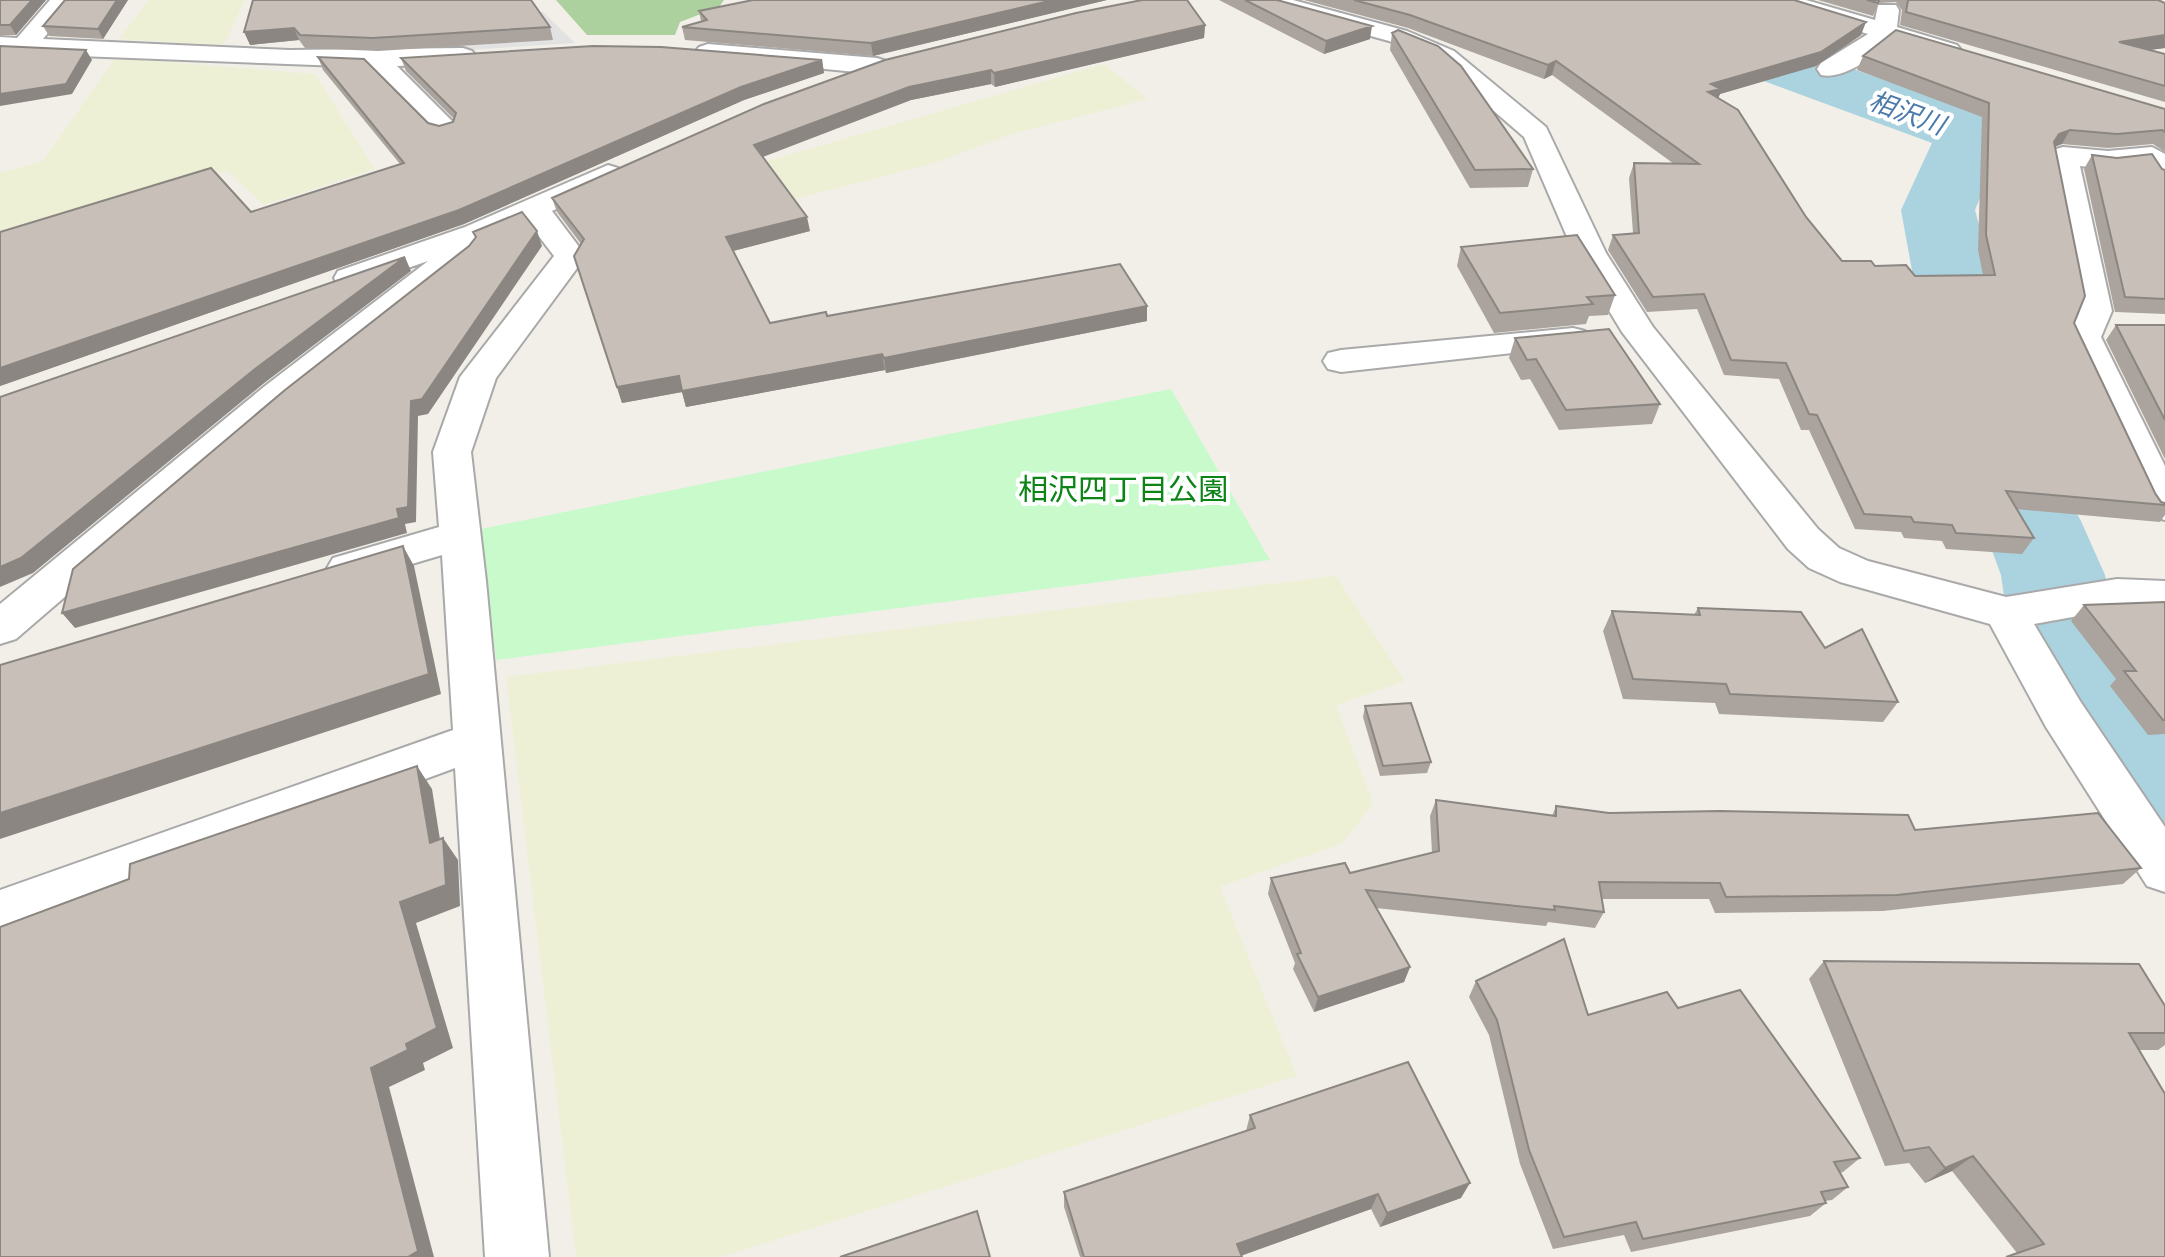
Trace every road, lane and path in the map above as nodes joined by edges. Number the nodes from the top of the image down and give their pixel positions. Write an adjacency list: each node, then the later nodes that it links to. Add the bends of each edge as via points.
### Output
1 (63, 0): 6 (street)
2 (1266, 0): 19 (street, via 1398,36 1445,56 1495,96 1536,133 1590,253)
3 (1781, 0): 5 (street)
4 (1883, 0): 5 (street)
5 (1886, 31): 9 (street); 11 (street)
6 (12, 45): 10 (street)
7 (679, 50): 12 (street, via 890,63)
8 (482, 55): 10 (street)
9 (1974, 58)
10 (378, 62): 13 (street)
11 (1830, 69)
12 (809, 90)
13 (445, 128)
14 (2161, 162): 21 (street, via 2063,156 2095,311 2104,325 2084,337)
15 (630, 164): 16 (street)
16 (533, 207): 17 (street); 22 (street, via 570,256 478,377 452,452)
17 (476, 234): 18 (street); 26 (street, via 461,253 278,394)
18 (318, 290)
19 (1639, 332): 20 (street); 25 (street, via 1803,539 1824,558 1855,572)
20 (1341, 361)
21 (2165, 507)
22 (460, 535): 23 (street); 27 (street)
23 (306, 580)
24 (2165, 596): 25 (street, via 2117,594)
25 (2020, 611): 28 (street, via 2063,714)
26 (0, 628)
27 (475, 741): 29 (street); 30 (street)
28 (2165, 870)
29 (0, 913)
30 (517, 1257)

